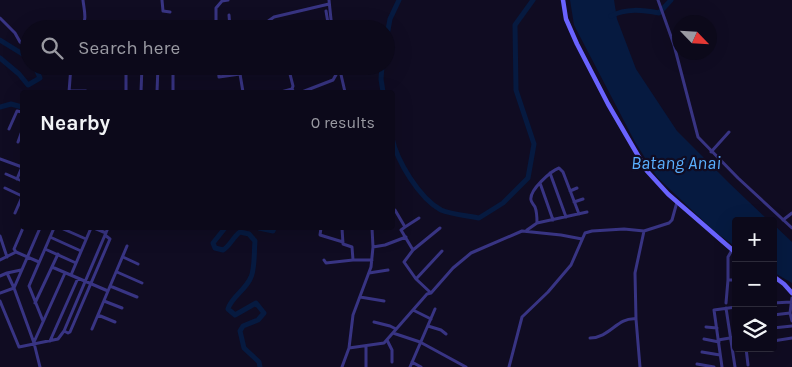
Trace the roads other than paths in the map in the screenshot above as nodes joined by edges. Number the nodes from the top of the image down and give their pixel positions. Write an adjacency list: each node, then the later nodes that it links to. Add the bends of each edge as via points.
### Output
1 (83, 0): 11 (street)
2 (162, 0): 8 (street, via 163,11)
3 (228, 0): 12 (street, via 220,2 216,8)
4 (563, 0): 59 (street, via 566,19 577,44 632,148 656,182)
5 (658, 0): 43 (street, via 674,45 696,132)
6 (329, 2): 14 (street); 16 (street)
7 (326, 10): 15 (street)
8 (170, 12)
9 (229, 15): 13 (street)
10 (0, 18): 17 (street)
11 (84, 20)
12 (216, 20)
13 (229, 20)
14 (270, 20)
15 (328, 20)
16 (329, 20)
17 (20, 42)
18 (70, 75): 29 (street)
19 (126, 75): 30 (street)
20 (142, 75): 31 (street)
21 (158, 75): 32 (street)
22 (173, 75): 33 (street)
23 (219, 75): 24 (street)
24 (233, 75)
25 (240, 75): 34 (street)
26 (290, 75): 35 (street)
27 (336, 75): 36 (street, via 333,80)
28 (340, 75): 37 (street)
29 (69, 90)
30 (126, 90)
31 (141, 90)
32 (158, 90)
33 (173, 90)
34 (243, 90)
35 (293, 90)
36 (307, 90)
37 (344, 90)
38 (20, 112): 39 (street, via 17,111)
39 (9, 129)
40 (729, 132): 43 (street)
41 (20, 136): 42 (street)
42 (18, 142)
43 (711, 152): 68 (street)
44 (0, 159): 45 (street)
45 (20, 166)
46 (20, 171): 49 (street)
47 (6, 174): 49 (street)
48 (550, 174): 51 (street); 54 (street, via 560,168); 65 (street)
49 (16, 179): 50 (street)
50 (20, 181)
51 (540, 183): 67 (street); 69 (street, via 530,198)
52 (5, 188): 55 (street)
53 (577, 188): 54 (street)
54 (570, 191): 58 (street)
55 (20, 195)
56 (583, 199): 58 (street)
57 (20, 201): 62 (street)
58 (574, 202): 64 (street)
59 (677, 202): 84 (street, via 671,222); 96 (street)
60 (395, 210): 70 (street)
61 (587, 212): 64 (street)
62 (15, 213)
63 (792, 213): 68 (street)
64 (579, 214): 65 (street)
65 (566, 217): 67 (street)
66 (419, 218): 70 (street)
67 (554, 220): 69 (street)
68 (783, 220): 72 (street)
69 (537, 223): 83 (street)
70 (405, 227): 88 (street, via 401,229)
71 (440, 228): 95 (street)
72 (792, 228)
73 (22, 230): 99 (street, via 14,249)
74 (39, 230): 103 (street)
75 (53, 230): 87 (street)
76 (65, 230): 90 (street)
77 (92, 230): 90 (street)
78 (97, 230): 85 (street)
79 (108, 230): 85 (street)
80 (321, 230): 91 (street, via 320,235)
81 (342, 230): 91 (street)
82 (372, 230): 93 (street)
83 (526, 230): 89 (street); 132 (street, via 471,253)
84 (644, 231): 89 (street, via 592,231 585,233); 152 (street, via 635,273)
85 (107, 235): 126 (street); 126 (street)
86 (0, 236): 102 (street)
87 (50, 237): 94 (street); 97 (street)
88 (406, 237): 93 (street, via 385,246); 95 (street)
89 (582, 239): 185 (street, via 571,265 522,317)
90 (86, 240): 97 (street)
91 (343, 242): 107 (street, via 344,246 352,247)
92 (127, 246): 104 (street)
93 (373, 247): 108 (street)
94 (45, 249): 100 (street); 109 (street)
95 (412, 250): 122 (street, via 404,262)
96 (732, 250)
97 (81, 251): 110 (street)
98 (442, 251): 122 (street)
99 (16, 252): 102 (street); 103 (street)
100 (58, 254): 110 (street); 112 (street)
101 (732, 254): 124 (street, via 728,257)
102 (6, 256): 105 (street)
103 (27, 256): 109 (street); 113 (street)
104 (123, 257): 111 (street); 115 (street)
105 (0, 260)
106 (324, 260): 107 (street, via 326,263)
107 (353, 260): 108 (street)
108 (372, 260): 118 (street)
109 (39, 262): 141 (street, via 29,286)
110 (76, 263): 119 (street)
111 (138, 264)
112 (52, 267): 117 (street); 141 (street)
113 (22, 270): 116 (street); 129 (street)
114 (388, 270): 118 (street)
115 (117, 272): 127 (street); 128 (street)
116 (7, 273): 120 (street); 129 (street)
117 (65, 273): 119 (street); 153 (street)
118 (369, 273): 134 (street)
119 (71, 275): 121 (street)
120 (0, 276)
121 (78, 278): 126 (street); 172 (street)
122 (416, 279): 132 (street)
123 (777, 279): 133 (street)
124 (728, 280): 125 (street); 142 (street)
125 (732, 280)
126 (88, 282): 130 (street); 172 (street, via 70,332)
127 (142, 283)
128 (110, 286): 130 (street); 135 (street)
129 (14, 288): 131 (street); 175 (street)
130 (108, 291): 138 (street)
131 (0, 293)
132 (431, 293): 147 (street)
133 (792, 293)
134 (360, 297): 139 (street); 177 (street, via 350,325)
135 (137, 298)
136 (792, 300): 140 (street); 148 (street)
137 (0, 301): 175 (street, via 19,347)
138 (104, 301): 144 (street); 149 (street)
139 (384, 301)
140 (777, 302)
141 (35, 303): 153 (street)
142 (726, 304)
143 (732, 307): 145 (street)
144 (122, 308)
145 (726, 308): 160 (street, via 714,310); 167 (street)
146 (435, 309): 151 (street)
147 (412, 310): 151 (street); 163 (street)
148 (790, 313): 150 (street); 154 (street)
149 (98, 315): 155 (street); 162 (street)
150 (777, 315)
151 (431, 319): 157 (street)
152 (636, 319): 166 (street, via 627,319 602,337); 192 (street)
153 (43, 320): 175 (street)
154 (792, 321)
155 (115, 322)
156 (374, 322): 163 (street)
157 (428, 326): 165 (street); 174 (street)
158 (792, 326): 161 (street)
159 (706, 327): 160 (street)
160 (716, 328): 173 (street)
161 (777, 328)
162 (92, 329)
163 (396, 329): 164 (street)
164 (392, 333): 170 (street); 174 (street)
165 (446, 334)
166 (590, 338)
167 (731, 338): 173 (street); 195 (street)
168 (792, 338): 171 (street)
169 (704, 339): 173 (street)
170 (387, 340): 176 (street); 181 (street, via 392,350)
171 (777, 340)
172 (50, 341): 175 (street)
173 (718, 341): 180 (street)
174 (420, 342): 182 (street); 191 (street)
175 (34, 344): 186 (street)
176 (366, 346): 177 (street); 188 (street)
177 (349, 348): 187 (street)
178 (702, 352): 180 (street)
179 (746, 352): 184 (street)
180 (720, 355): 194 (street)
181 (392, 362)
182 (412, 362): 189 (street); 190 (street)
183 (697, 364): 193 (street)
184 (748, 365)
185 (510, 366)
186 (40, 367)
187 (342, 367)
188 (366, 367)
189 (410, 367)
190 (421, 367)
191 (465, 367)
192 (640, 367)
193 (714, 367)
194 (722, 367)
195 (735, 367)

